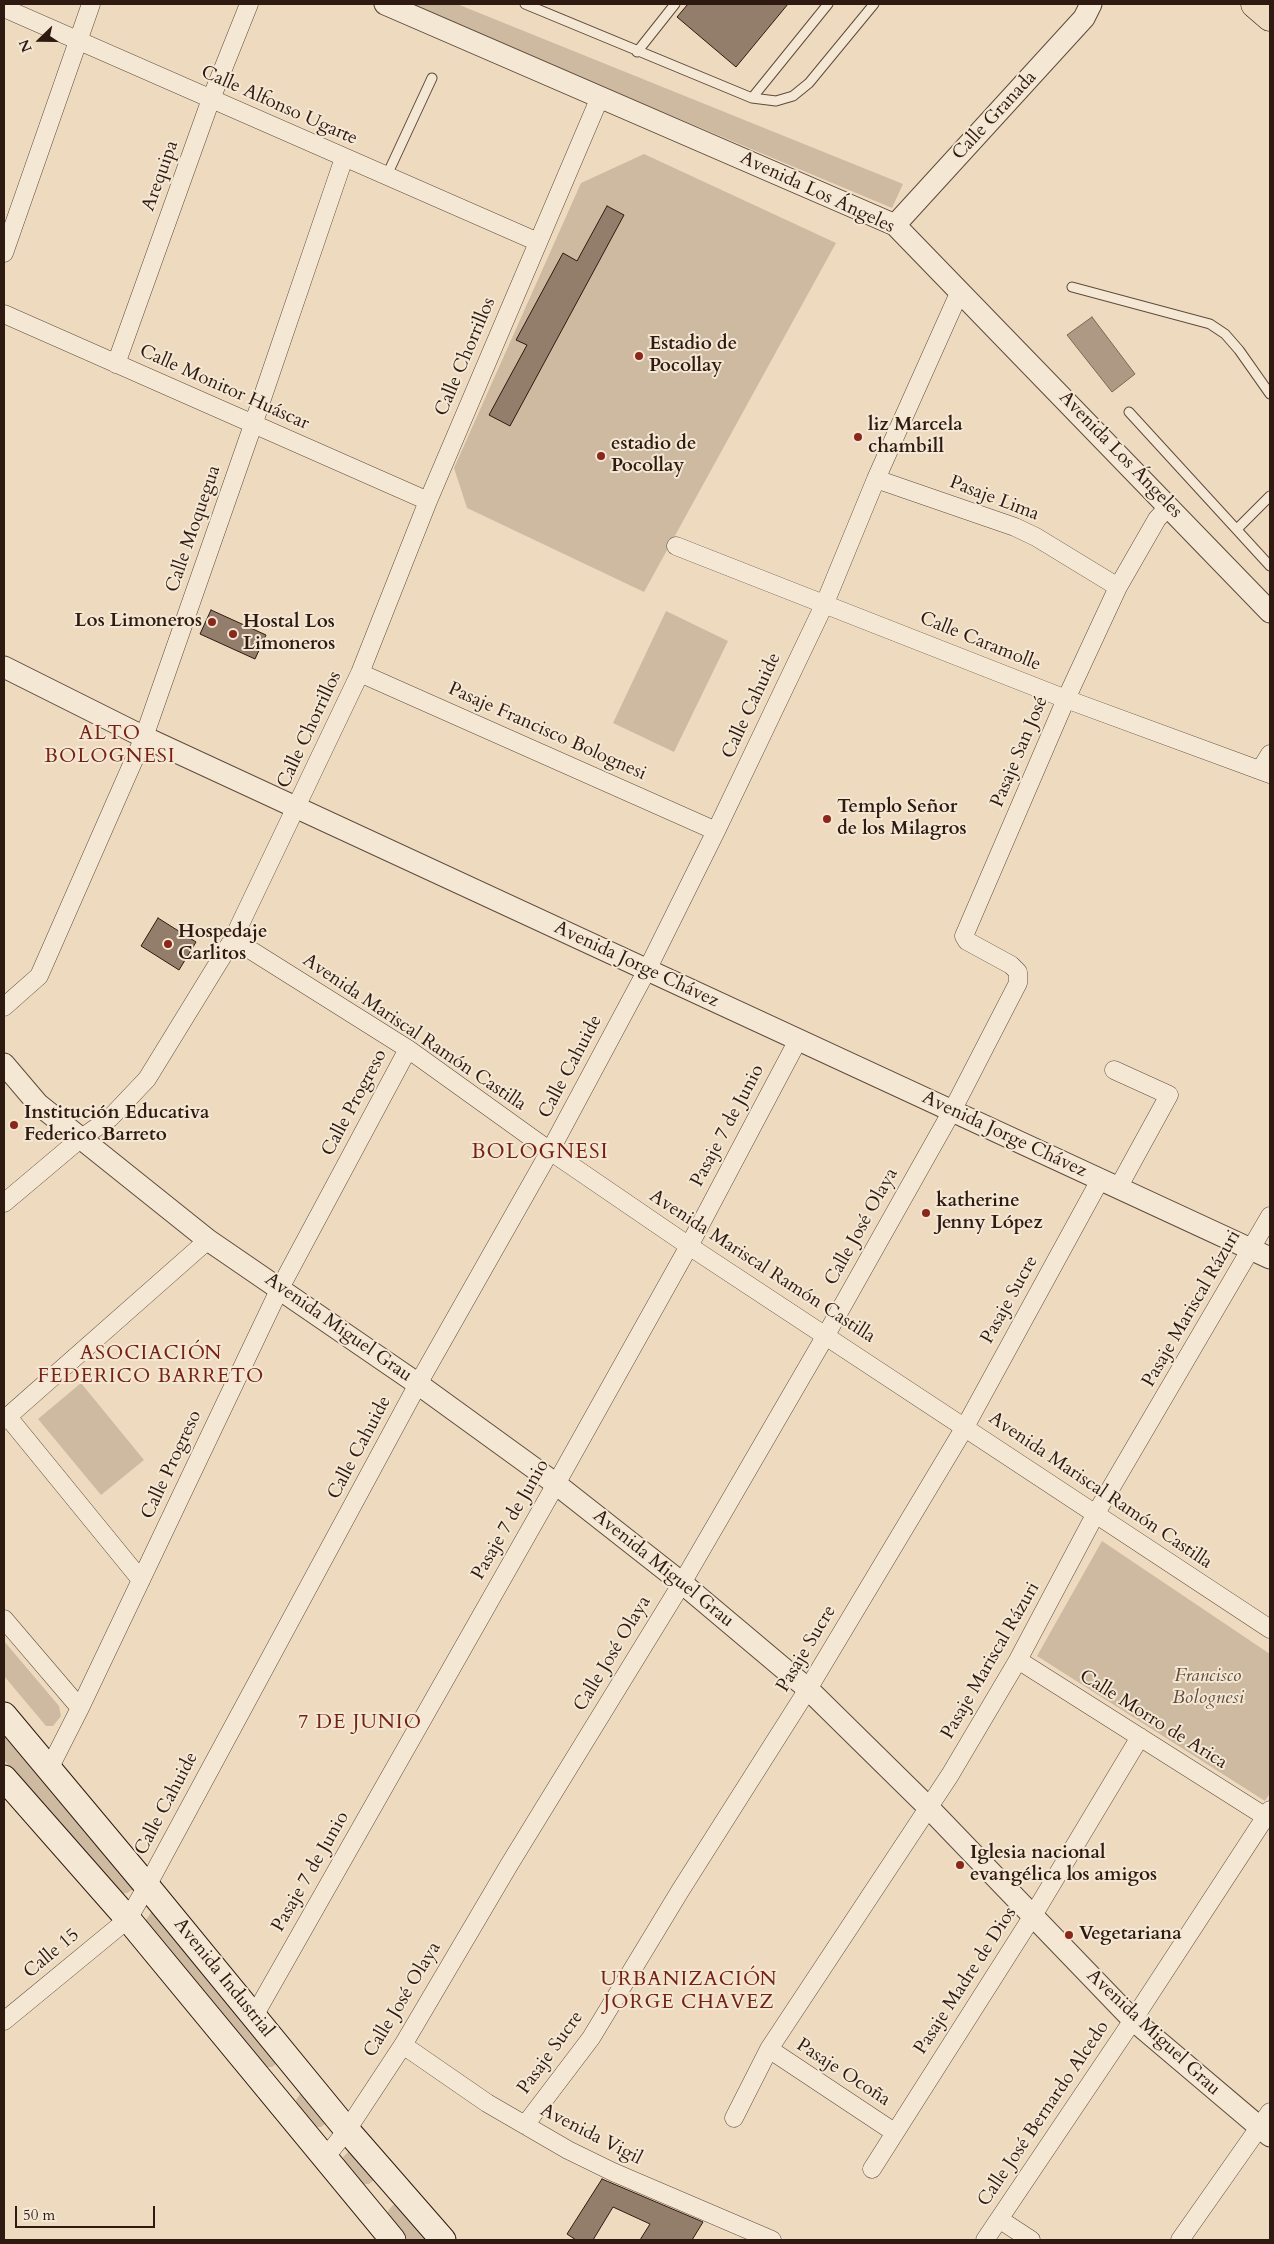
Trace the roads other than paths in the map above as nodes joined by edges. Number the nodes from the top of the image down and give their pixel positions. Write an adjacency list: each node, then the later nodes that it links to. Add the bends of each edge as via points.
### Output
1 (91, 4): 12 (street)
2 (249, 4): 17 (street, Arequipa)
3 (385, 4): 15 (street, Avenida Los Ángeles)
4 (525, 4): 13 (lane)
5 (675, 4): 13 (lane)
6 (828, 4): 16 (lane)
7 (874, 4): 16 (lane, via 809,83 793,96 776,101)
8 (1091, 4): 20 (street, Calle Granada, via 1084,18)
9 (1255, 4): 11 (main road)
10 (4, 8): 12 (street, Calle Alfonso Ugarte)
11 (1270, 17)
12 (77, 41): 17 (street, Calle Alfonso Ugarte); 22 (street)
13 (637, 52): 16 (lane)
14 (432, 78): 19 (lane)
15 (600, 97): 20 (street, Avenida Los Ángeles); 21 (street, Calle Chorrillos)
16 (752, 98)
17 (211, 99): 18 (street, Calle Alfonso Ugarte); 26 (street, Arequipa)
18 (344, 158): 19 (street, Calle Alfonso Ugarte); 29 (street, Calle Moquegua)
19 (387, 175): 21 (street, Calle Alfonso Ugarte)
20 (895, 225): 24 (street, Avenida Los Ángeles)
21 (538, 242): 32 (street, Calle Chorrillos)
22 (4, 252)
23 (1072, 287): 27 (lane, via 1210,324 1225,334 1239,350)
24 (960, 291): 30 (street, Calle Cahuide); 33 (street, Avenida Los Ángeles)
25 (4, 314): 26 (street, Calle Monitor Huáscar)
26 (116, 364): 29 (street, Calle Monitor Huáscar)
27 (1270, 394)
28 (1129, 412): 34 (lane)
29 (253, 425): 32 (street, Calle Monitor Huáscar); 43 (street, Calle Moquegua)
30 (876, 479): 37 (street, Pasaje Lima, via 1015,527); 38 (street, Calle Cahuide)
31 (1270, 496): 34 (lane)
32 (428, 501): 41 (street, Calle Chorrillos)
33 (1169, 506): 37 (street, Pasaje San José, via 1157,519); 39 (street, Avenida Los Ángeles)
34 (1237, 529): 36 (lane)
35 (676, 546): 38 (street, Calle Caramolle)
36 (1270, 566)
37 (1118, 587): 42 (street, Pasaje San José)
38 (825, 603): 42 (street, Calle Caramolle); 47 (street, Calle Cahuide)
39 (1270, 612)
40 (4, 667): 43 (street, Avenida Jorge Chávez)
41 (360, 673): 46 (street, Calle Chorrillos); 47 (street, Pasaje Francisco Bolognesi)
42 (1066, 699): 45 (street, Calle Caramolle); 49 (street, Pasaje San José, via 966,930 964,936)
43 (144, 737): 46 (street, Avenida Jorge Chávez); 51 (street, Calle Moquegua, via 39,976)
44 (1270, 754): 45 (street)
45 (1265, 772)
46 (297, 808): 48 (street, Calle Chorrillos); 50 (street, Avenida Jorge Chávez)
47 (716, 831): 50 (street, Calle Cahuide)
48 (233, 939): 53 (street, Avenida Mariscal Ramón Castilla); 57 (street, Calle Chorrillos, via 147,1079 110,1118)
49 (967, 941): 56 (street, Calle José Olaya, via 1011,965 1018,972 1018,984)
50 (647, 970): 52 (street, Avenida Jorge Chávez); 58 (street, Calle Cahuide)
51 (4, 1007)
52 (798, 1040): 56 (street, Avenida Jorge Chávez); 63 (street, Pasaje 7 de Junio)
53 (408, 1050): 58 (street, Avenida Mariscal Ramón Castilla); 65 (street, Calle Progreso)
54 (4, 1064): 57 (street, Avenida Miguel Grau, via 38,1104)
55 (1114, 1070): 59 (street, Pasaje Sucre, via 1169,1095)
56 (952, 1111): 59 (street, Avenida Jorge Chávez); 66 (street, Calle José Olaya)
57 (80, 1139): 60 (street, Calle Chorrillos); 62 (street, Avenida Miguel Grau)
58 (550, 1151): 63 (street, Avenida Mariscal Ramón Castilla); 67 (street, Calle Cahuide)
59 (1109, 1184): 64 (street, Avenida Jorge Chávez); 69 (street, Pasaje Sucre)
60 (4, 1203)
61 (1270, 1216): 64 (street, Pasaje Mariscal Rázuri)
62 (208, 1240): 65 (street, Avenida Miguel Grau); 68 (street)
63 (689, 1246): 66 (street, Avenida Mariscal Ramón Castilla); 70 (street, Pasaje 7 de Junio)
64 (1261, 1254): 71 (street, Pasaje Mariscal Rázuri)
65 (280, 1288): 67 (street, Avenida Miguel Grau); 72 (street, Calle Progreso)
66 (826, 1335): 69 (street, Avenida Mariscal Ramón Castilla); 73 (street, Calle José Olaya)
67 (418, 1384): 70 (street, Avenida Miguel Grau); 85 (street, Calle Cahuide)
68 (6, 1418): 72 (street)
69 (965, 1427): 71 (street, Avenida Mariscal Ramón Castilla); 77 (street, Pasaje Sucre)
70 (556, 1484): 73 (street, Avenida Miguel Grau); 88 (street, Pasaje 7 de Junio)
71 (1095, 1515): 75 (street, Avenida Mariscal Ramón Castilla); 76 (street, Pasaje Mariscal Rázuri)
72 (141, 1580): 78 (street, Calle Progreso)
73 (682, 1583): 77 (street, Avenida Miguel Grau); 91 (street, Calle José Olaya)
74 (4, 1619): 78 (street)
75 (1270, 1629)
76 (1018, 1660): 80 (street, Calle Morro de Arica); 83 (street, Pasaje Mariscal Rázuri)
77 (808, 1688): 83 (street, Avenida Miguel Grau); 96 (street, Pasaje Sucre, via 591,2038)
78 (80, 1708): 81 (street, Calle Progreso)
79 (4, 1715): 81 (main road, Avenida Industrial)
80 (1140, 1737): 84 (street, Calle Morro de Arica); 86 (street, Pasaje Madre de Dios)
81 (49, 1769): 85 (main road, Avenida Industrial)
82 (4, 1778): 87 (main road, Avenida Industrial)
83 (928, 1806): 86 (street, Avenida Miguel Grau); 92 (street, Pasaje Mariscal Rázuri)
84 (1268, 1813): 89 (street, Calle José Bernardo Alcedo)
85 (147, 1886): 87 (street, Calle Cahuide); 88 (main road, Avenida Industrial)
86 (1032, 1917): 89 (street, Avenida Miguel Grau); 99 (street, Pasaje Madre de Dios)
87 (128, 1919): 90 (street, Calle 15); 94 (main road, Avenida Industrial)
88 (254, 2016): 93 (main road, Avenida Industrial)
89 (1133, 2020): 97 (street, Avenida Miguel Grau); 104 (street, Calle José Bernardo Alcedo)
90 (4, 2021)
91 (403, 2045): 96 (street, Avenida Vigil); 98 (street, Calle José Olaya)
92 (769, 2049): 95 (street, Pasaje Mariscal Rázuri); 99 (street, Pasaje Ocoña)
93 (298, 2070): 94 (main road); 98 (main road, Avenida Industrial)
94 (272, 2093): 100 (main road, Avenida Industrial)
95 (734, 2118)
96 (525, 2125): 107 (street, Avenida Vigil, via 613,2172)
97 (1267, 2126): 110 (street)
98 (347, 2130): 100 (street, Calle José Olaya); 102 (main road, Avenida Industrial)
99 (894, 2132): 101 (street, Pasaje Madre de Dios)
100 (325, 2158): 103 (main road, Avenida Industrial)
101 (872, 2168)
102 (394, 2184): 103 (main road); 106 (main road, Avenida Industrial)
103 (367, 2209): 105 (main road, Avenida Industrial)
104 (999, 2219): 108 (street, Calle José Bernardo Alcedo); 109 (street)
105 (393, 2240)
106 (443, 2240)
107 (772, 2240)
108 (985, 2240)
109 (1031, 2240)
110 (1180, 2240)

